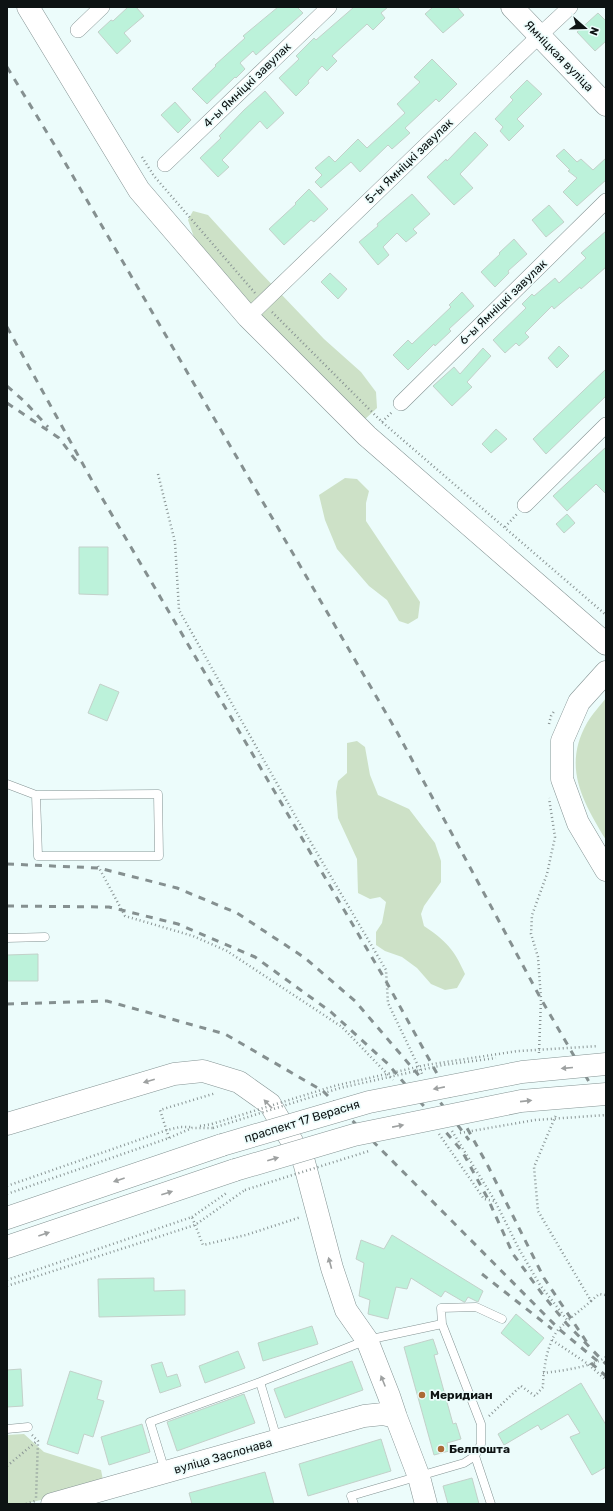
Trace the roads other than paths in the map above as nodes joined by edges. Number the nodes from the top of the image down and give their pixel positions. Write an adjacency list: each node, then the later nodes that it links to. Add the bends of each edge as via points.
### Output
1 (28, 7): 11 (main road, via 139,190)
2 (102, 7): 6 (street)
3 (329, 7): 9 (street, 4-ы Ямніцкі завулак)
4 (512, 7): 7 (main road, Ямніцкая вуліца)
5 (570, 7): 7 (street, 5-ы Ямніцкі завулак)
6 (78, 30)
7 (539, 36): 8 (main road, Ямніцкая вуліца); 11 (street, 5-ы Ямніцкі завулак)
8 (606, 105)
9 (165, 164)
10 (606, 201): 12 (street, 6-ы Ямніцкі завулак)
11 (255, 310): 15 (main road, via 367,436)
12 (401, 403)
13 (606, 425): 14 (street)
14 (525, 505)
15 (606, 644)
16 (606, 672): 19 (main road, via 579,702 562,741 562,779 578,823)
17 (7, 784): 18 (lane)
18 (36, 795): 18 (lane, via 158,794 159,856 38,856)
19 (606, 870)
20 (45, 937): 21 (lane)
21 (7, 938)
22 (602, 1055): 25 (main road, праспект 17 Верасня, one-way to 25, bridge, via 369,1102 218,1136)
23 (606, 1094): 26 (main road, one-way to 23, bridge, via 235,1170 354,1135 521,1101)
24 (7, 1124): 29 (main road, one-way to 24, via 346,1310 332,1268 304,1162 270,1104 239,1082 204,1071 174,1074)
25 (7, 1218)
26 (7, 1247)
27 (502, 1319): 28 (lane, via 476,1307 441,1308)
28 (442, 1324): 29 (lane); 35 (lane, via 481,1424 481,1444)
29 (367, 1340): 30 (lane); 31 (main road, one-way to 29)
30 (260, 1382): 34 (lane); 36 (lane, via 150,1422)
31 (396, 1417): 34 (main road, вуліца Заслонава, via 383,1414 364,1416); 37 (main road)
32 (7, 1429): 33 (lane)
33 (30, 1431)
34 (278, 1440): 36 (main road, вуліца Заслонава)
35 (475, 1456): 37 (lane, via 464,1463); 41 (lane)
36 (166, 1472): 38 (main road, вуліца Заслонава)
37 (419, 1477): 39 (lane, via 351,1496); 40 (main road)
38 (52, 1504)
39 (354, 1504)
40 (426, 1504)
41 (491, 1504)

